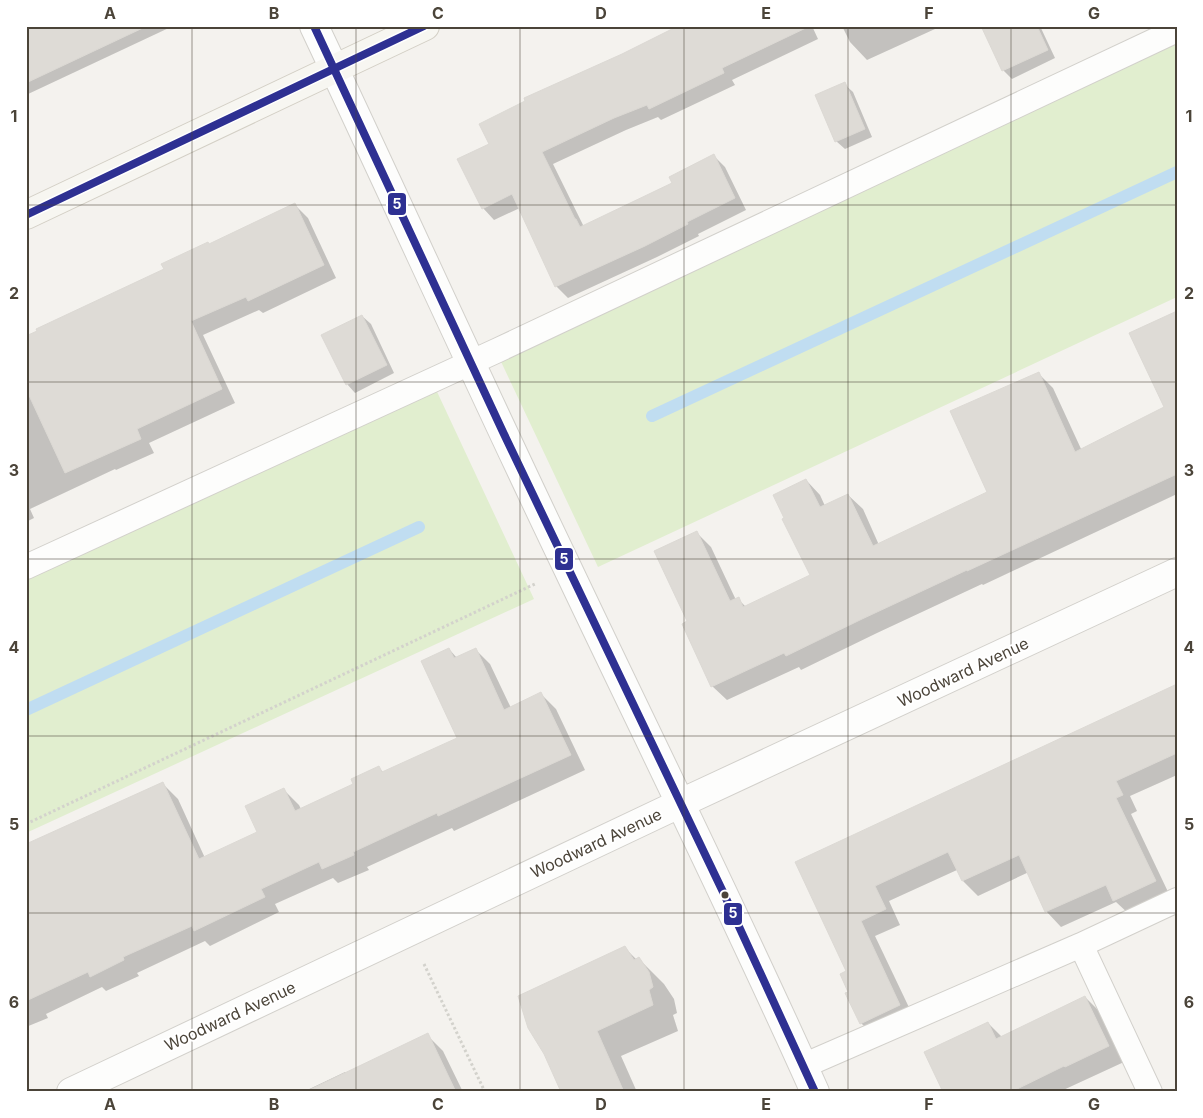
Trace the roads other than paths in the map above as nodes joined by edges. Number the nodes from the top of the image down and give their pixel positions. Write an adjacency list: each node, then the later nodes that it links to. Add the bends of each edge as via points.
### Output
1 (314, 26): 4 (street)
2 (425, 26): 4 (street)
3 (1177, 30): 6 (lane)
4 (334, 69): 5 (street); 6 (street)
5 (26, 215)
6 (470, 363): 7 (lane); 9 (street)
7 (26, 567)
8 (1177, 572): 9 (street, Woodward Avenue)
9 (680, 803): 12 (street); 13 (street, Woodward Avenue)
10 (1177, 900): 11 (lane)
11 (1081, 945): 12 (lane); 15 (lane)
12 (803, 1066): 14 (street)
13 (71, 1092)
14 (815, 1092)
15 (1150, 1092)

